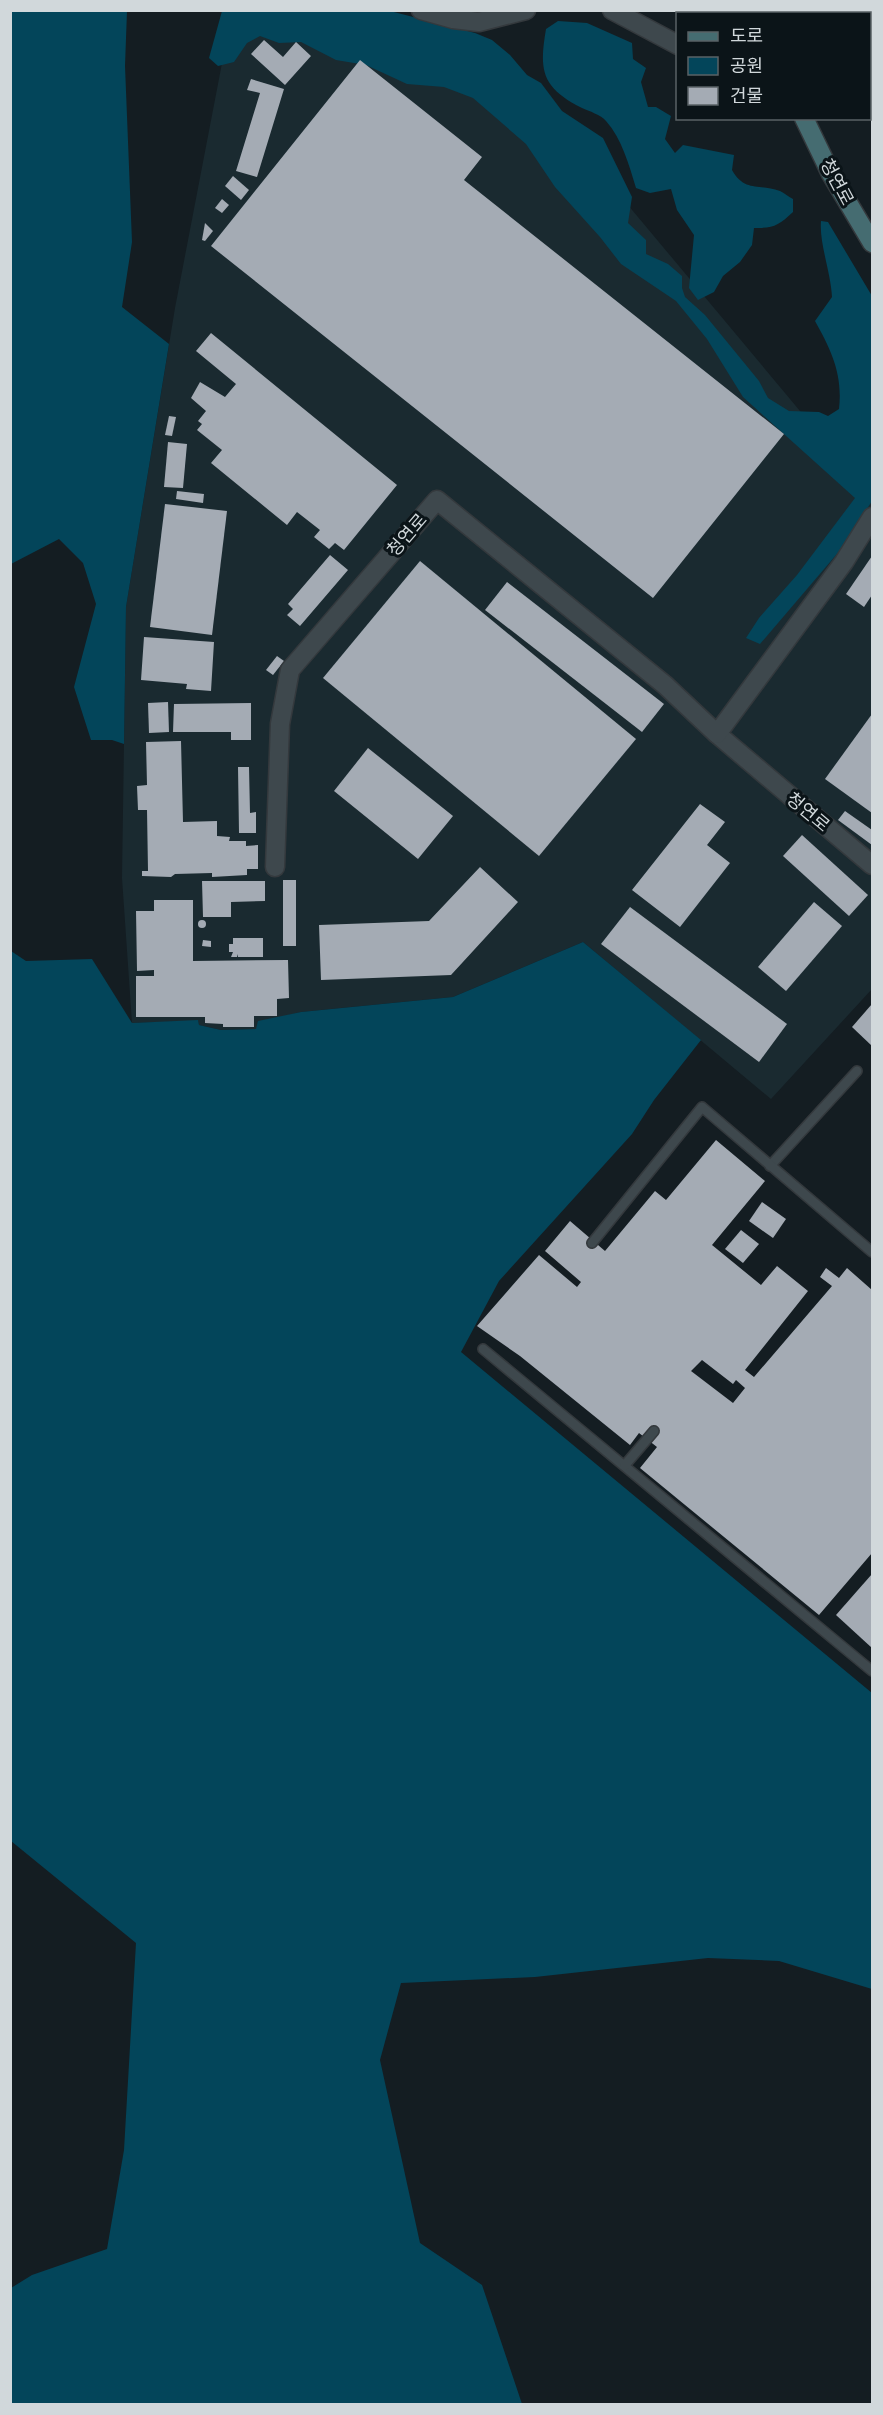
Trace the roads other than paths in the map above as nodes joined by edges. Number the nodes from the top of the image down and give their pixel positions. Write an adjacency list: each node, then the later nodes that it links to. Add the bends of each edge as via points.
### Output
1 (421, 10): 2 (street, via 479,22)
2 (526, 10)
3 (612, 10): 4 (street)
4 (676, 44)
5 (805, 120): 6 (main road, 청연로)
6 (873, 243)
7 (873, 517): 8 (street)
8 (717, 734): 9 (street, 청연로); 10 (street, 청연로, via 665,685 437,500 290,669 280,724)
9 (873, 865)
10 (275, 867)
11 (857, 1071): 12 (lane)
12 (770, 1166): 13 (lane, via 702,1107); 14 (lane)
13 (592, 1243)
14 (873, 1252)
15 (483, 1349): 17 (lane)
16 (654, 1431): 17 (lane)
17 (625, 1465): 18 (lane)
18 (873, 1671)

